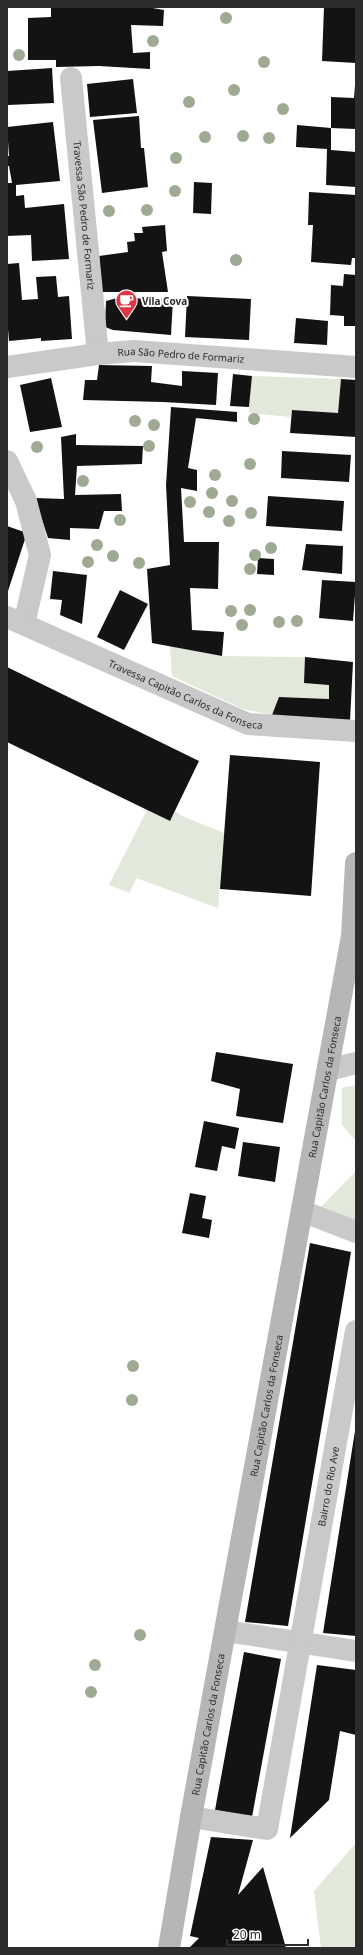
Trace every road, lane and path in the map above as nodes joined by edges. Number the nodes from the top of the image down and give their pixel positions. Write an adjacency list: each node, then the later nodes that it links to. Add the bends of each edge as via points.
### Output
1 (71, 78): 2 (street, Travessa São Pedro de Formariz)
2 (98, 354): 3 (street, Rua São Pedro de Formariz); 4 (street, Rua São Pedro de Formariz, via 134,351)
3 (7, 367)
4 (356, 367)
5 (7, 461): 6 (street, Travessa Capitão Carlos da Fonseca, via 26,502 40,555)
6 (15, 620): 7 (street, Travessa Capitão Carlos da Fonseca, via 248,724)
7 (356, 731)
8 (356, 863): 10 (main road, Rua Capitão Carlos da Fonseca, via 352,936)
9 (356, 1063): 10 (street)
10 (328, 1070): 11 (main road, Rua Capitão Carlos da Fonseca)
11 (302, 1210): 12 (street); 14 (main road, Rua Capitão Carlos da Fonseca)
12 (356, 1232)
13 (356, 1331): 15 (street, Bairro do Rio Ave)
14 (225, 1631): 15 (street); 17 (main road, Rua Capitão Carlos da Fonseca)
15 (300, 1642): 16 (street); 17 (street, Bairro do Rio Ave, via 267,1829)
16 (356, 1651)
17 (191, 1817): 18 (main road, Rua Capitão Carlos da Fonseca)
18 (169, 1948)

